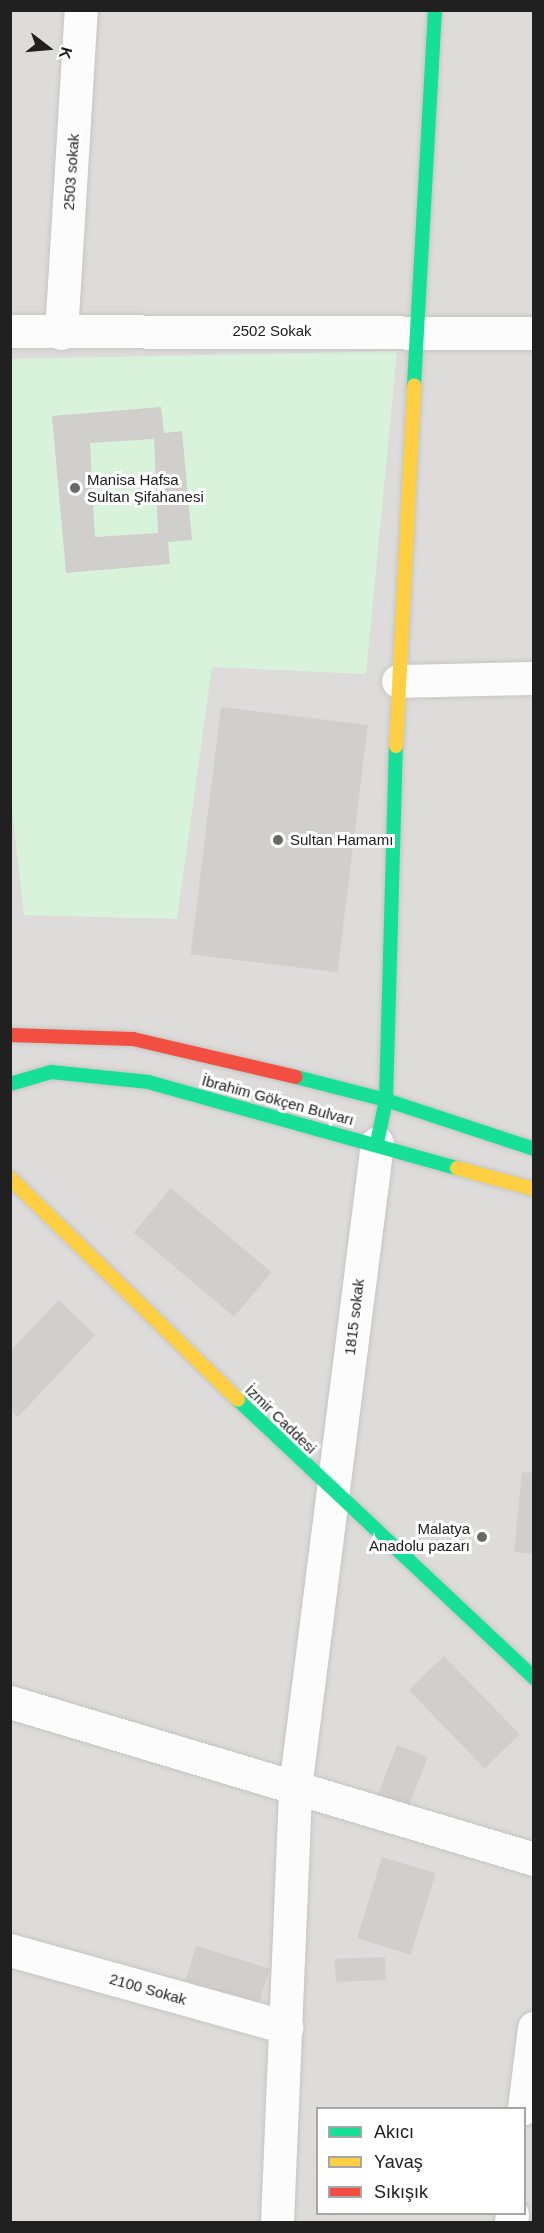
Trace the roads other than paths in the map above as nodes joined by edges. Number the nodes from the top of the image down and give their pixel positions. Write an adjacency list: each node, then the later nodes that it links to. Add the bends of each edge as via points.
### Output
1 (81, 10): 5 (street, 2503 sokak)
2 (435, 10): 3 (main road)
3 (414, 330): 5 (street, 2502 Sokak); 6 (street, 2502 Sokak); 8 (main road)
4 (10, 331): 5 (street, 2502 Sokak)
5 (61, 333)
6 (534, 333)
7 (534, 678): 8 (street)
8 (398, 681): 11 (main road)
9 (10, 1035): 11 (main road, İbrahim Gökçen Bulvarı, via 133,1039)
10 (10, 1084): 12 (main road, İbrahim Gökçen Bulvarı, via 51,1072 148,1082)
11 (386, 1100): 12 (main road); 13 (main road, İbrahim Gökçen Bulvarı)
12 (377, 1143): 15 (main road, İbrahim Gökçen Bulvarı); 16 (street, 1815 sokak)
13 (534, 1149)
14 (10, 1178): 16 (main road, İzmir Caddesi)
15 (534, 1189)
16 (332, 1491): 17 (main road, İzmir Caddesi); 19 (street, 1815 sokak)
17 (534, 1678)
18 (10, 1702): 19 (street)
19 (295, 1788): 20 (street); 22 (street, 1815 sokak)
20 (534, 1859)
21 (10, 1950): 22 (street, 2100 Sokak)
22 (286, 2027): 25 (street, 1815 sokak)
23 (534, 2028): 24 (street)
24 (524, 2107)
25 (277, 2223)

